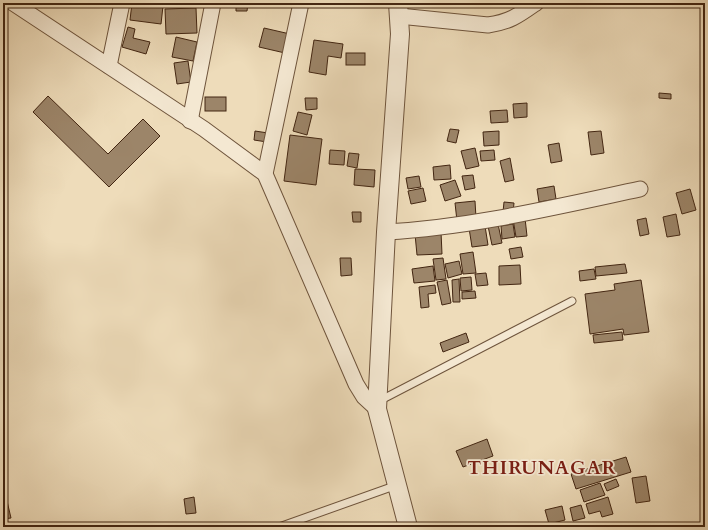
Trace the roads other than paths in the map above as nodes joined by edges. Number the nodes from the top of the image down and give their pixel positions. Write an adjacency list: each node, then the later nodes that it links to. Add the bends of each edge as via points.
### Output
1 (13, 3): 7 (street)
2 (122, 3): 7 (street)
3 (213, 3): 8 (street)
4 (301, 3): 9 (street)
5 (536, 3): 6 (street, via 518,16 502,23 488,25)
6 (399, 9): 11 (street, via 399,48)
7 (109, 66): 8 (street)
8 (190, 121): 9 (street)
9 (265, 174): 13 (street, via 356,384 364,397)
10 (640, 189): 11 (street, via 464,224)
11 (386, 232): 13 (street)
12 (572, 301): 13 (lane)
13 (377, 406): 14 (street)
14 (397, 485): 15 (lane); 16 (street)
15 (279, 527)
16 (408, 527)

